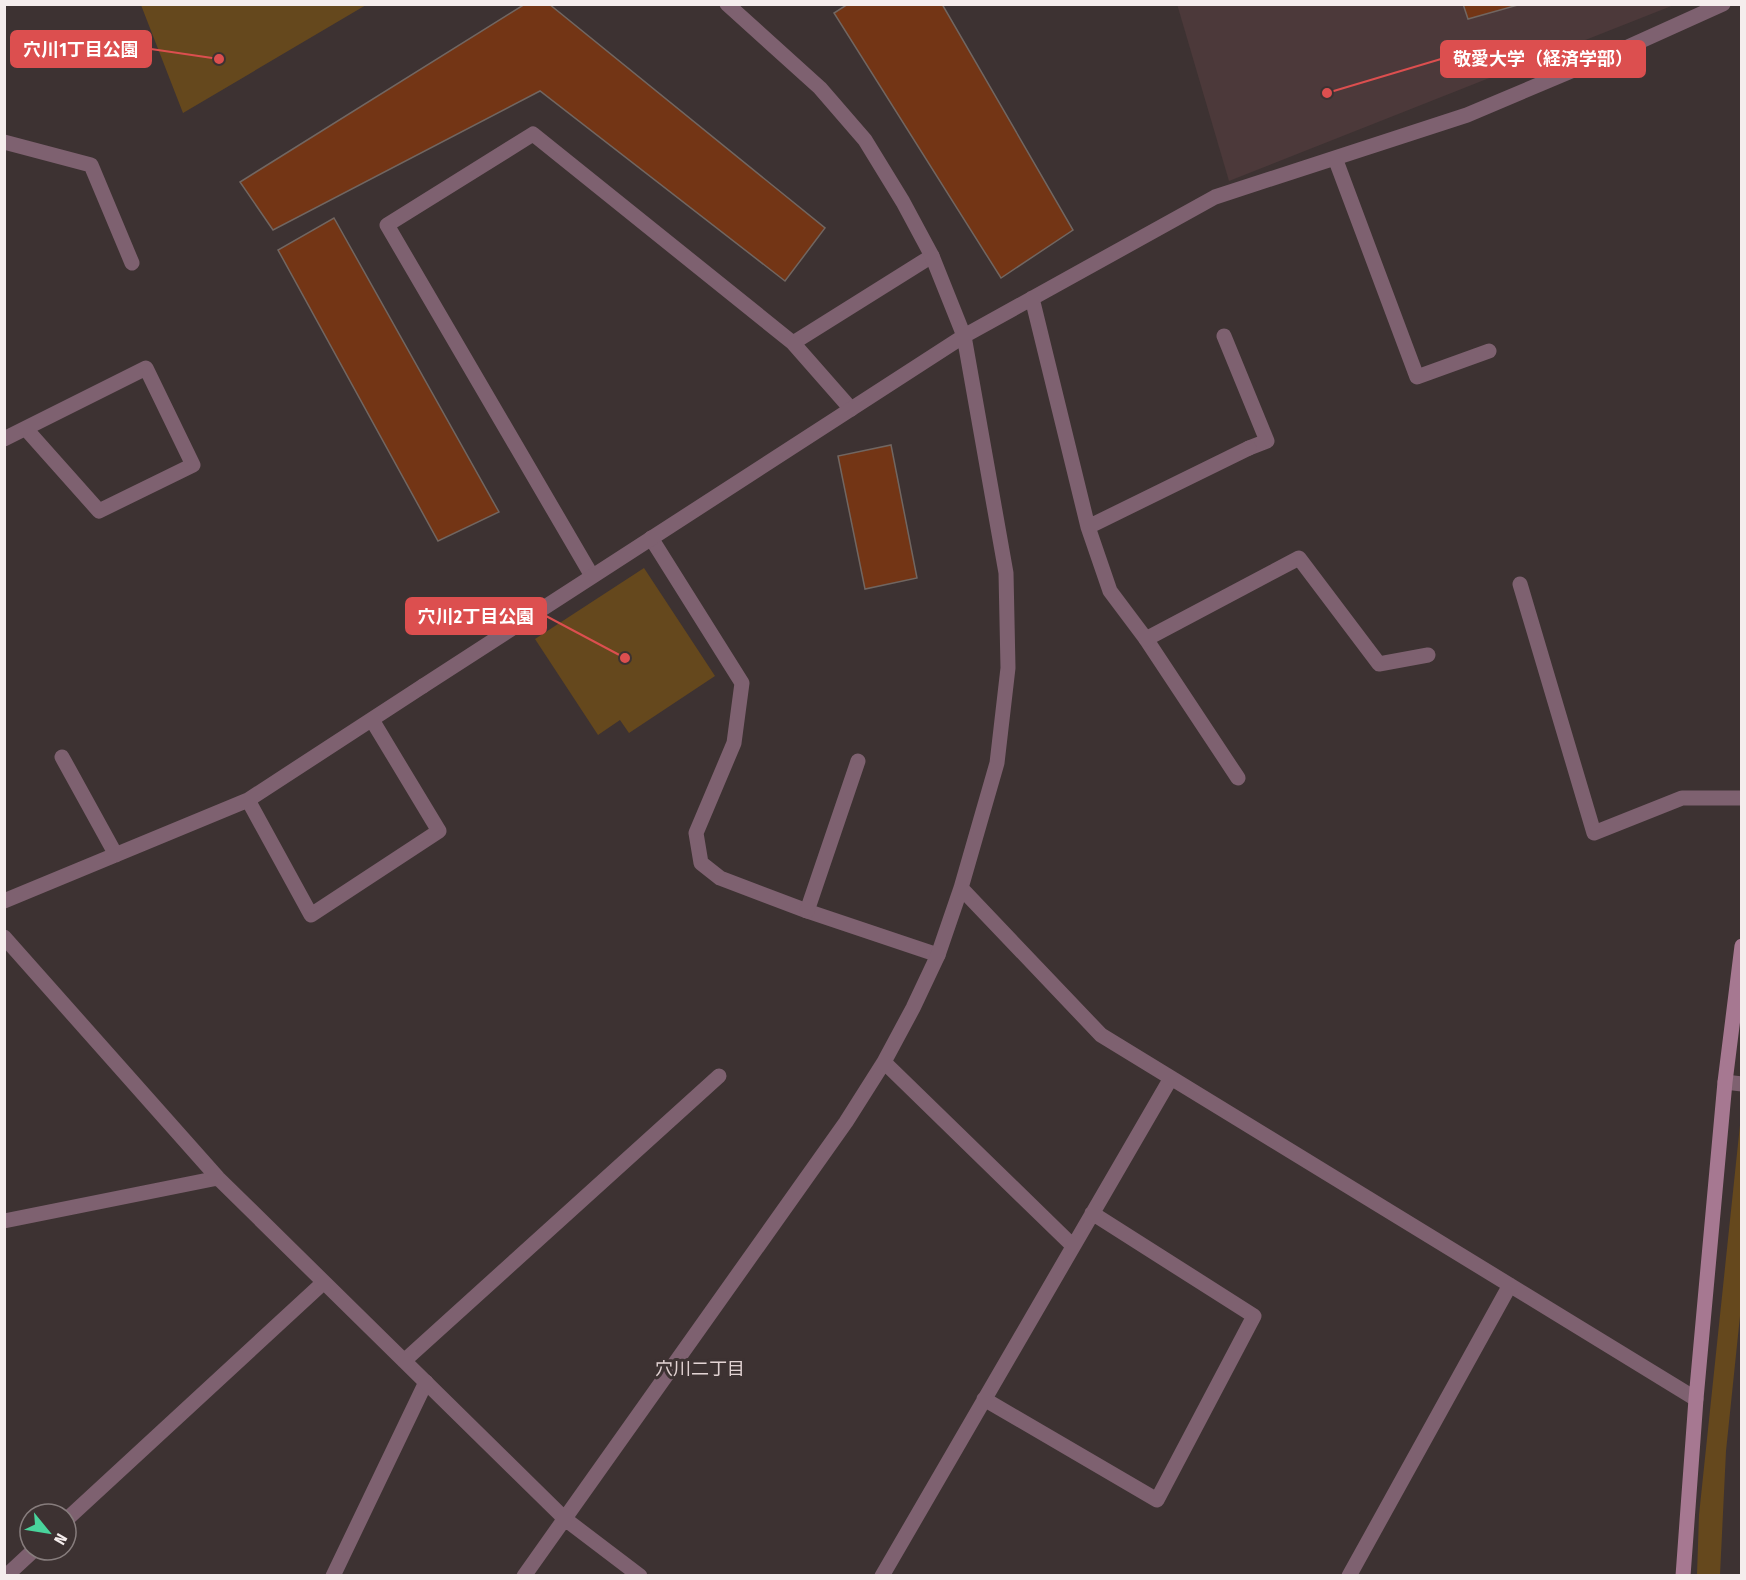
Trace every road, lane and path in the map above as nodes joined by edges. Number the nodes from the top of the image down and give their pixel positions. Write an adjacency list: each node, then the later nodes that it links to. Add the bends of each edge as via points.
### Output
1 (727, 4): 5 (street, via 820,88 865,140)
2 (1723, 4): 4 (street, via 1467,115)
3 (4, 141): 6 (street, via 91,165)
4 (1335, 158): 7 (street, via 1215,197); 11 (street, via 1418,377)
5 (932, 256): 8 (street); 10 (street)
6 (132, 263)
7 (1032, 298): 8 (street); 15 (street)
8 (964, 336): 12 (street); 28 (street, via 1006,573 1008,668 997,763)
9 (1224, 336): 15 (street, via 1268,441)
10 (793, 343): 12 (street); 17 (street, via 533,134 387,225)
11 (1489, 351)
12 (851, 409): 16 (street)
13 (26, 429): 13 (street, via 146,368 193,465 99,511); 14 (street)
14 (4, 439)
15 (1088, 527): 19 (street, via 1110,591)
16 (651, 538): 17 (street); 30 (street, via 742,683 734,743 696,833 701,863 720,878)
17 (592, 576): 21 (street)
18 (1520, 584): 25 (street, via 1594,833 1682,798)
19 (1146, 639): 20 (street, via 1299,558 1379,664); 24 (street)
20 (1428, 655)
21 (372, 720): 26 (street); 26 (street, via 439,831 311,915)
22 (62, 757): 27 (street)
23 (858, 761): 30 (street)
24 (1238, 778)
25 (1742, 798)
26 (248, 800): 27 (street)
27 (116, 855): 29 (street)
28 (961, 888): 33 (street); 36 (street, via 1101,1035)
29 (4, 902)
30 (807, 911): 33 (street)
31 (4, 937): 39 (street)
32 (1742, 946): 37 (street)
33 (938, 955): 34 (street)
34 (884, 1062): 42 (street); 50 (street, via 846,1122)
35 (719, 1076): 45 (street)
36 (1171, 1078): 40 (street); 44 (street)
37 (1725, 1082): 38 (street); 48 (street)
38 (1742, 1084)
39 (218, 1178): 41 (street); 43 (street)
40 (1092, 1213): 42 (street); 47 (street, via 1254,1316 1157,1500)
41 (4, 1221)
42 (1073, 1246): 47 (street)
43 (324, 1282): 45 (street); 49 (street)
44 (1510, 1285): 48 (street); 57 (street)
45 (404, 1361): 46 (street)
46 (426, 1382): 50 (street); 53 (street)
47 (984, 1399): 56 (street)
48 (1696, 1399): 58 (street)
49 (78, 1509)
50 (565, 1519): 54 (street); 55 (street)
51 (21, 1562): 52 (street)
52 (6, 1575)
53 (333, 1575)
54 (524, 1575)
55 (640, 1575)
56 (882, 1575)
57 (1349, 1575)
58 (1683, 1575)

